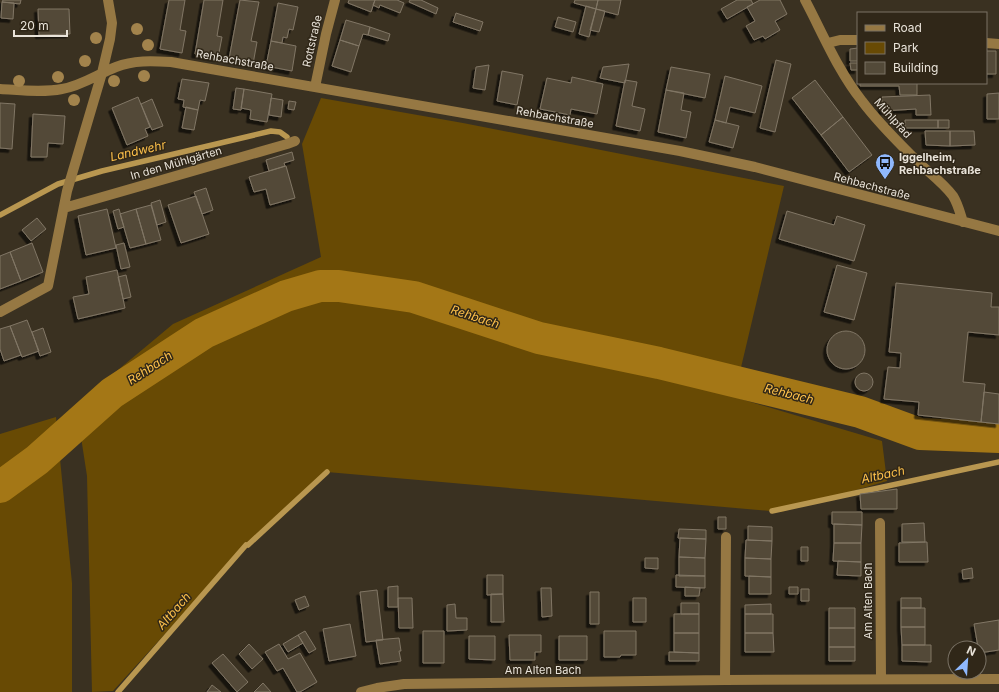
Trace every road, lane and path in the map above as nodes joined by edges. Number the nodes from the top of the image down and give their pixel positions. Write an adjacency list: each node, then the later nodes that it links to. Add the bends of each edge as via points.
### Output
1 (108, 0): 8 (street, via 112,23)
2 (335, 0): 9 (street, Rottstraße)
3 (805, 0): 5 (street, Mühlpfad)
4 (857, 40): 5 (street)
5 (828, 43): 13 (street, Mühlpfad, via 837,65 862,102 893,138 947,189 958,206)
6 (987, 43): 7 (street)
7 (999, 44)
8 (102, 73): 9 (street, Rehbachstraße, via 130,62 171,62); 10 (street, Rehbachstraße, via 62,90); 12 (street)
9 (314, 87): 13 (street, Rehbachstraße, via 680,151 755,167)
10 (0, 89)
11 (295, 141): 12 (street, In den Mühlgärten)
12 (64, 208): 15 (street, via 48,286)
13 (963, 222): 14 (street, Rehbachstraße)
14 (999, 231)
15 (0, 312)
16 (880, 523): 18 (street, Am Alten Bach)
17 (726, 538): 20 (street)
18 (881, 679): 19 (street, Am Alten Bach); 20 (street, Am Alten Bach)
19 (999, 679)
20 (725, 680): 21 (street, Am Alten Bach)
21 (663, 682): 22 (street, Am Alten Bach, via 404,684); 23 (street)
22 (361, 692)
23 (662, 692)

